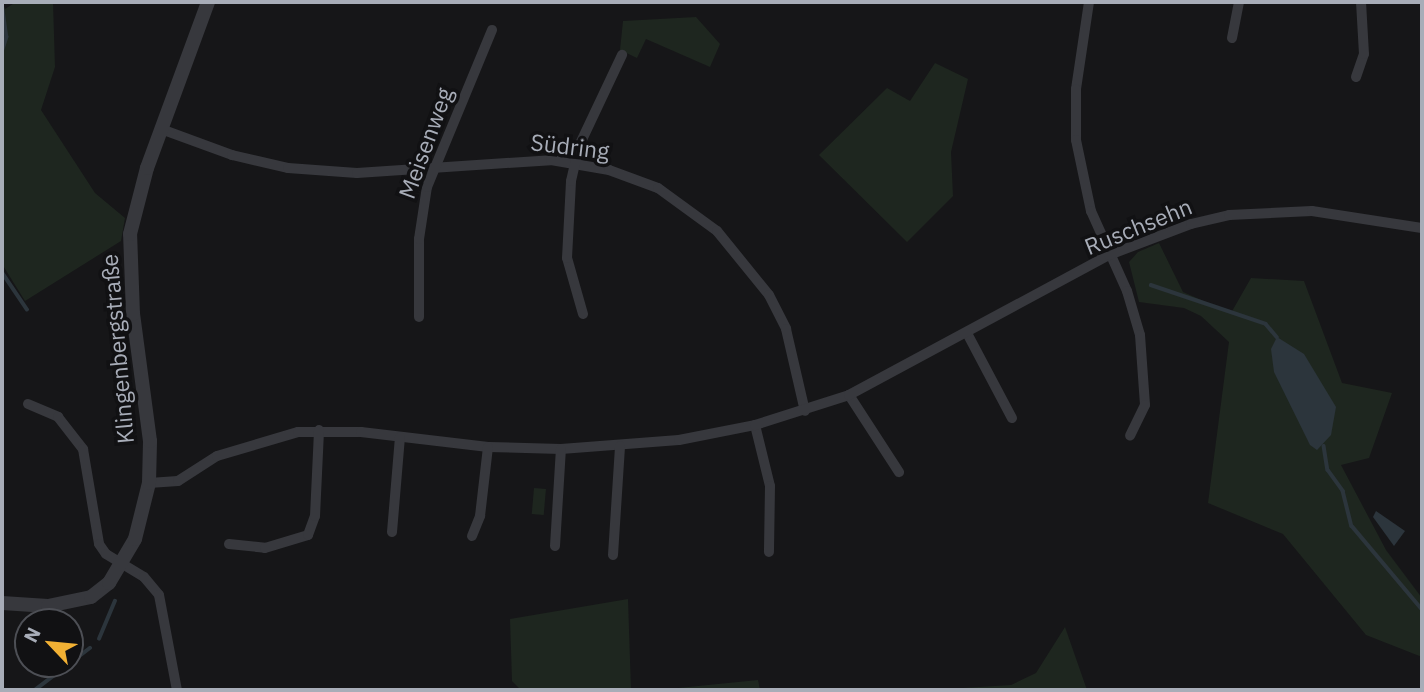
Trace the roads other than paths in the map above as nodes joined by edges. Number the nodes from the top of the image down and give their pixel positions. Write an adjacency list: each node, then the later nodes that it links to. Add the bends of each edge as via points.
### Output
1 (208, 2): 9 (street, Klingenbergstraße)
2 (1089, 2): 13 (street, via 1076,89 1076,140 1091,211)
3 (1238, 2): 6 (street)
4 (1361, 2): 8 (street, via 1364,54)
5 (492, 30): 11 (street, Meisenweg)
6 (1232, 37)
7 (622, 55): 10 (street)
8 (1356, 77)
9 (162, 128): 11 (street, Südring, via 232,155 288,168 357,173); 29 (street, Klingenbergstraße, via 130,234 133,314 150,441)
10 (574, 163): 11 (street, Südring, via 528,160); 14 (street, via 567,258); 19 (street, Südring, via 658,188 703,218 739,252 786,329)
11 (433, 168): 15 (street, Meisenweg, via 419,239)
12 (1422, 228): 13 (street, Ruschsehn, via 1311,211 1229,215 1173,230)
13 (1110, 255): 16 (street, Ruschsehn); 23 (street, via 1127,291 1146,379 1145,405)
14 (583, 314)
15 (419, 317)
16 (968, 335): 17 (street, Ruschsehn); 20 (street)
17 (849, 395): 19 (street); 28 (street)
18 (28, 404): 36 (street, via 58,417 83,449 99,544)
19 (805, 411): 21 (street)
20 (1012, 418)
21 (755, 425): 25 (street); 34 (street, via 770,486)
22 (319, 430): 24 (street); 29 (street, via 269,437 217,456 178,481); 32 (street, via 316,516 308,535 265,548)
23 (1130, 436)
24 (400, 437): 26 (street); 30 (street)
25 (620, 446): 27 (street); 35 (street)
26 (488, 447): 27 (street); 31 (street, via 480,516)
27 (561, 449): 33 (street)
28 (899, 472)
29 (149, 483): 36 (street, Klingenbergstraße, via 135,539)
30 (393, 533)
31 (472, 537)
32 (229, 544)
33 (555, 546)
34 (769, 552)
35 (612, 555)
36 (123, 563): 37 (street, Klingenbergstraße, via 108,583 79,602 48,606); 38 (street, via 159,595)
37 (2, 603)
38 (177, 690)

